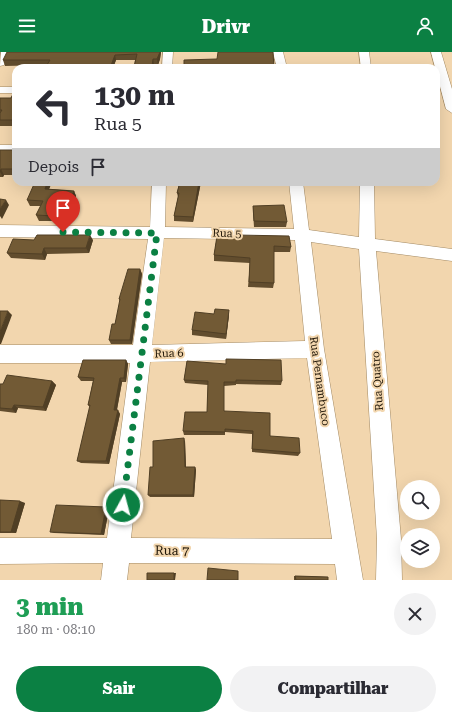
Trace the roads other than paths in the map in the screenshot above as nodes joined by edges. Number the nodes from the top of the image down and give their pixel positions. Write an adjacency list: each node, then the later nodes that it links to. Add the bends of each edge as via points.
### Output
1 (6, 52): 6 (street)
2 (168, 52): 7 (street)
3 (278, 52): 8 (street)
4 (364, 52): 9 (street)
5 (436, 52): 10 (street)
6 (0, 63)
7 (167, 64)
8 (281, 64)
9 (366, 64)
10 (439, 64)
11 (440, 66): 14 (street)
12 (0, 90): 13 (street)
13 (12, 90)
14 (452, 109)
15 (0, 149): 16 (street)
16 (12, 149)
17 (159, 186): 21 (street)
18 (296, 186): 22 (street, Rua Pernambuco)
19 (367, 186): 23 (street, Rua Quatro)
20 (0, 231): 21 (street, Rua 5)
21 (157, 233): 22 (street, Rua 5); 27 (street)
22 (301, 235): 23 (street, Rua 5); 25 (street, Rua Pernambuco)
23 (367, 244): 24 (street, Rua 5); 32 (street, Rua Quatro)
24 (452, 255)
25 (315, 349): 27 (street, Rua 6); 30 (street, Rua Pernambuco)
26 (0, 354): 27 (street, Rua 6)
27 (141, 354): 28 (street)
28 (118, 550): 29 (street, Rua 7); 30 (street, Rua 7); 31 (street)
29 (0, 551)
30 (350, 568)
31 (114, 580)
32 (390, 580)

